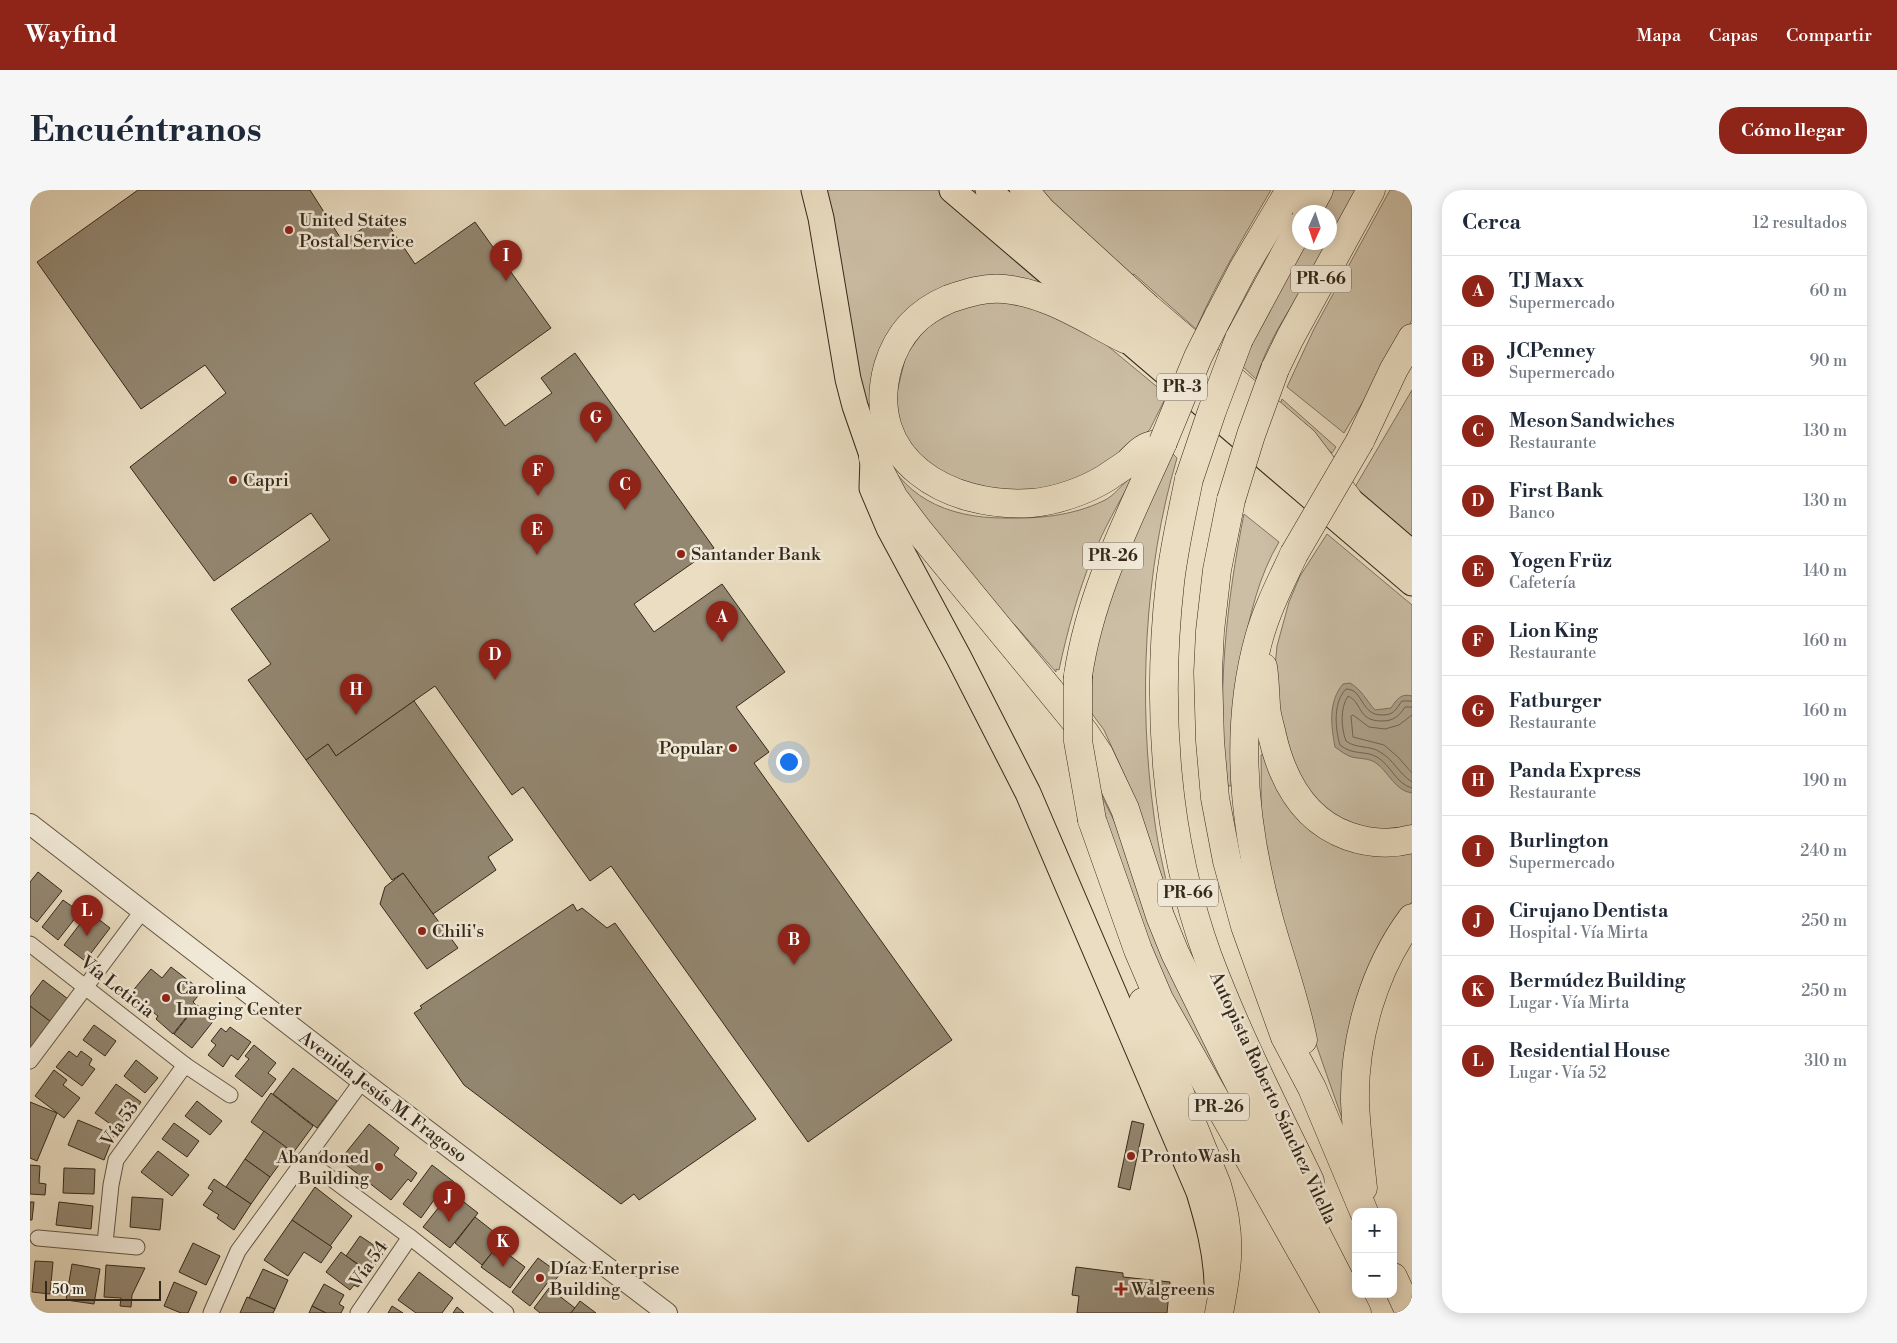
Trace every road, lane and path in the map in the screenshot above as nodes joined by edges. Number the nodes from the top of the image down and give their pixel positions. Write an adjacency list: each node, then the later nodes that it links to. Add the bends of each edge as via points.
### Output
1 (814, 190): 17 (main road, via 848,379)
2 (952, 190): 13 (main road, PR-3)
3 (988, 190): 18 (main road, PR-3)
4 (1024, 190): 18 (highway, via 1042,212 1148,308 1304,442)
5 (1281, 190): 10 (highway)
6 (1290, 190): 10 (highway)
7 (1319, 190): 9 (highway)
8 (1371, 190): 32 (highway, Autopista Roberto Sánchez Vilella / PR-66, bridge, via 1275,369 1231,500 1216,570 1210,631 1210,741 1215,798 1227,860 1245,926 1285,1037)
9 (1311, 205)
10 (1268, 226): 16 (highway, PR-26, bridge, via 1198,358)
11 (1292, 241): 41 (highway, Autopista Roberto Sánchez Vilella / PR-66, bridge, via 1239,338 1189,479 1170,583 1163,689 1165,739 1171,800 1188,890 1207,955 1230,1013)
12 (1412, 338): 15 (highway)
13 (1125, 339): 16 (highway, via 1030,293 982,290 946,301 920,314 906,328 897,344 885,378 883,395 890,434 901,454 930,482 951,492 1004,503 1033,503 1083,490 1105,479 1145,448); 20 (main road, PR-3)
14 (1412, 372): 15 (highway)
15 (1360, 441): 21 (highway, bridge, via 1294,554 1272,600)
16 (1163, 442): 24 (highway, PR-26, bridge, via 1107,570 1087,630 1078,676 1078,741 1092,820)
17 (873, 458): 48 (main road, via 872,488 888,528 1028,793 1190,1170 1210,1226); 50 (highway, via 894,498 919,531 1099,754 1126,809 1175,953)
18 (1348, 498): 19 (highway, PR-3)
19 (1412, 554)
20 (1412, 583)
21 (1259, 638): 23 (highway, via 1266,706 1277,756 1295,795 1307,811 1334,830 1359,839 1382,843); 32 (highway, via 1249,682 1244,727 1243,767 1247,802 1268,918 1301,1027)
22 (30, 824): 25 (street, Avenida Jesús M. Fragoso)
23 (1412, 839)
24 (1117, 894): 48 (highway, via 1124,953 1222,1202 1228,1243 1227,1273); 49 (highway, PR-26, via 1159,999)
25 (142, 910): 28 (street); 31 (street, Avenida Jesús M. Fragoso)
26 (1412, 918): 36 (highway, via 1385,963 1361,1042 1355,1099)
27 (30, 944): 28 (street, Vía Leticia)
28 (86, 987): 29 (street); 30 (street, Vía Leticia)
29 (30, 1061)
30 (185, 1065): 33 (street, Vía Leticia); 39 (street, Vía 53, via 116,1160)
31 (362, 1081): 34 (street); 47 (street, Avenida Jesús M. Fragoso)
32 (1312, 1088): 35 (highway)
33 (230, 1095)
34 (305, 1159): 37 (street); 44 (street, via 238,1251)
35 (1362, 1208)
36 (1364, 1208)
37 (410, 1237): 45 (street, Vía 54); 46 (street)
38 (38, 1238): 39 (street)
39 (105, 1243): 40 (street)
40 (137, 1247)
41 (1352, 1268)
42 (1397, 1285): 52 (highway)
43 (1367, 1298): 51 (highway)
44 (211, 1313)
45 (358, 1313)
46 (506, 1313)
47 (667, 1313)
48 (1218, 1313)
49 (1336, 1313)
50 (1357, 1313)
51 (1374, 1313)
52 (1410, 1313)

